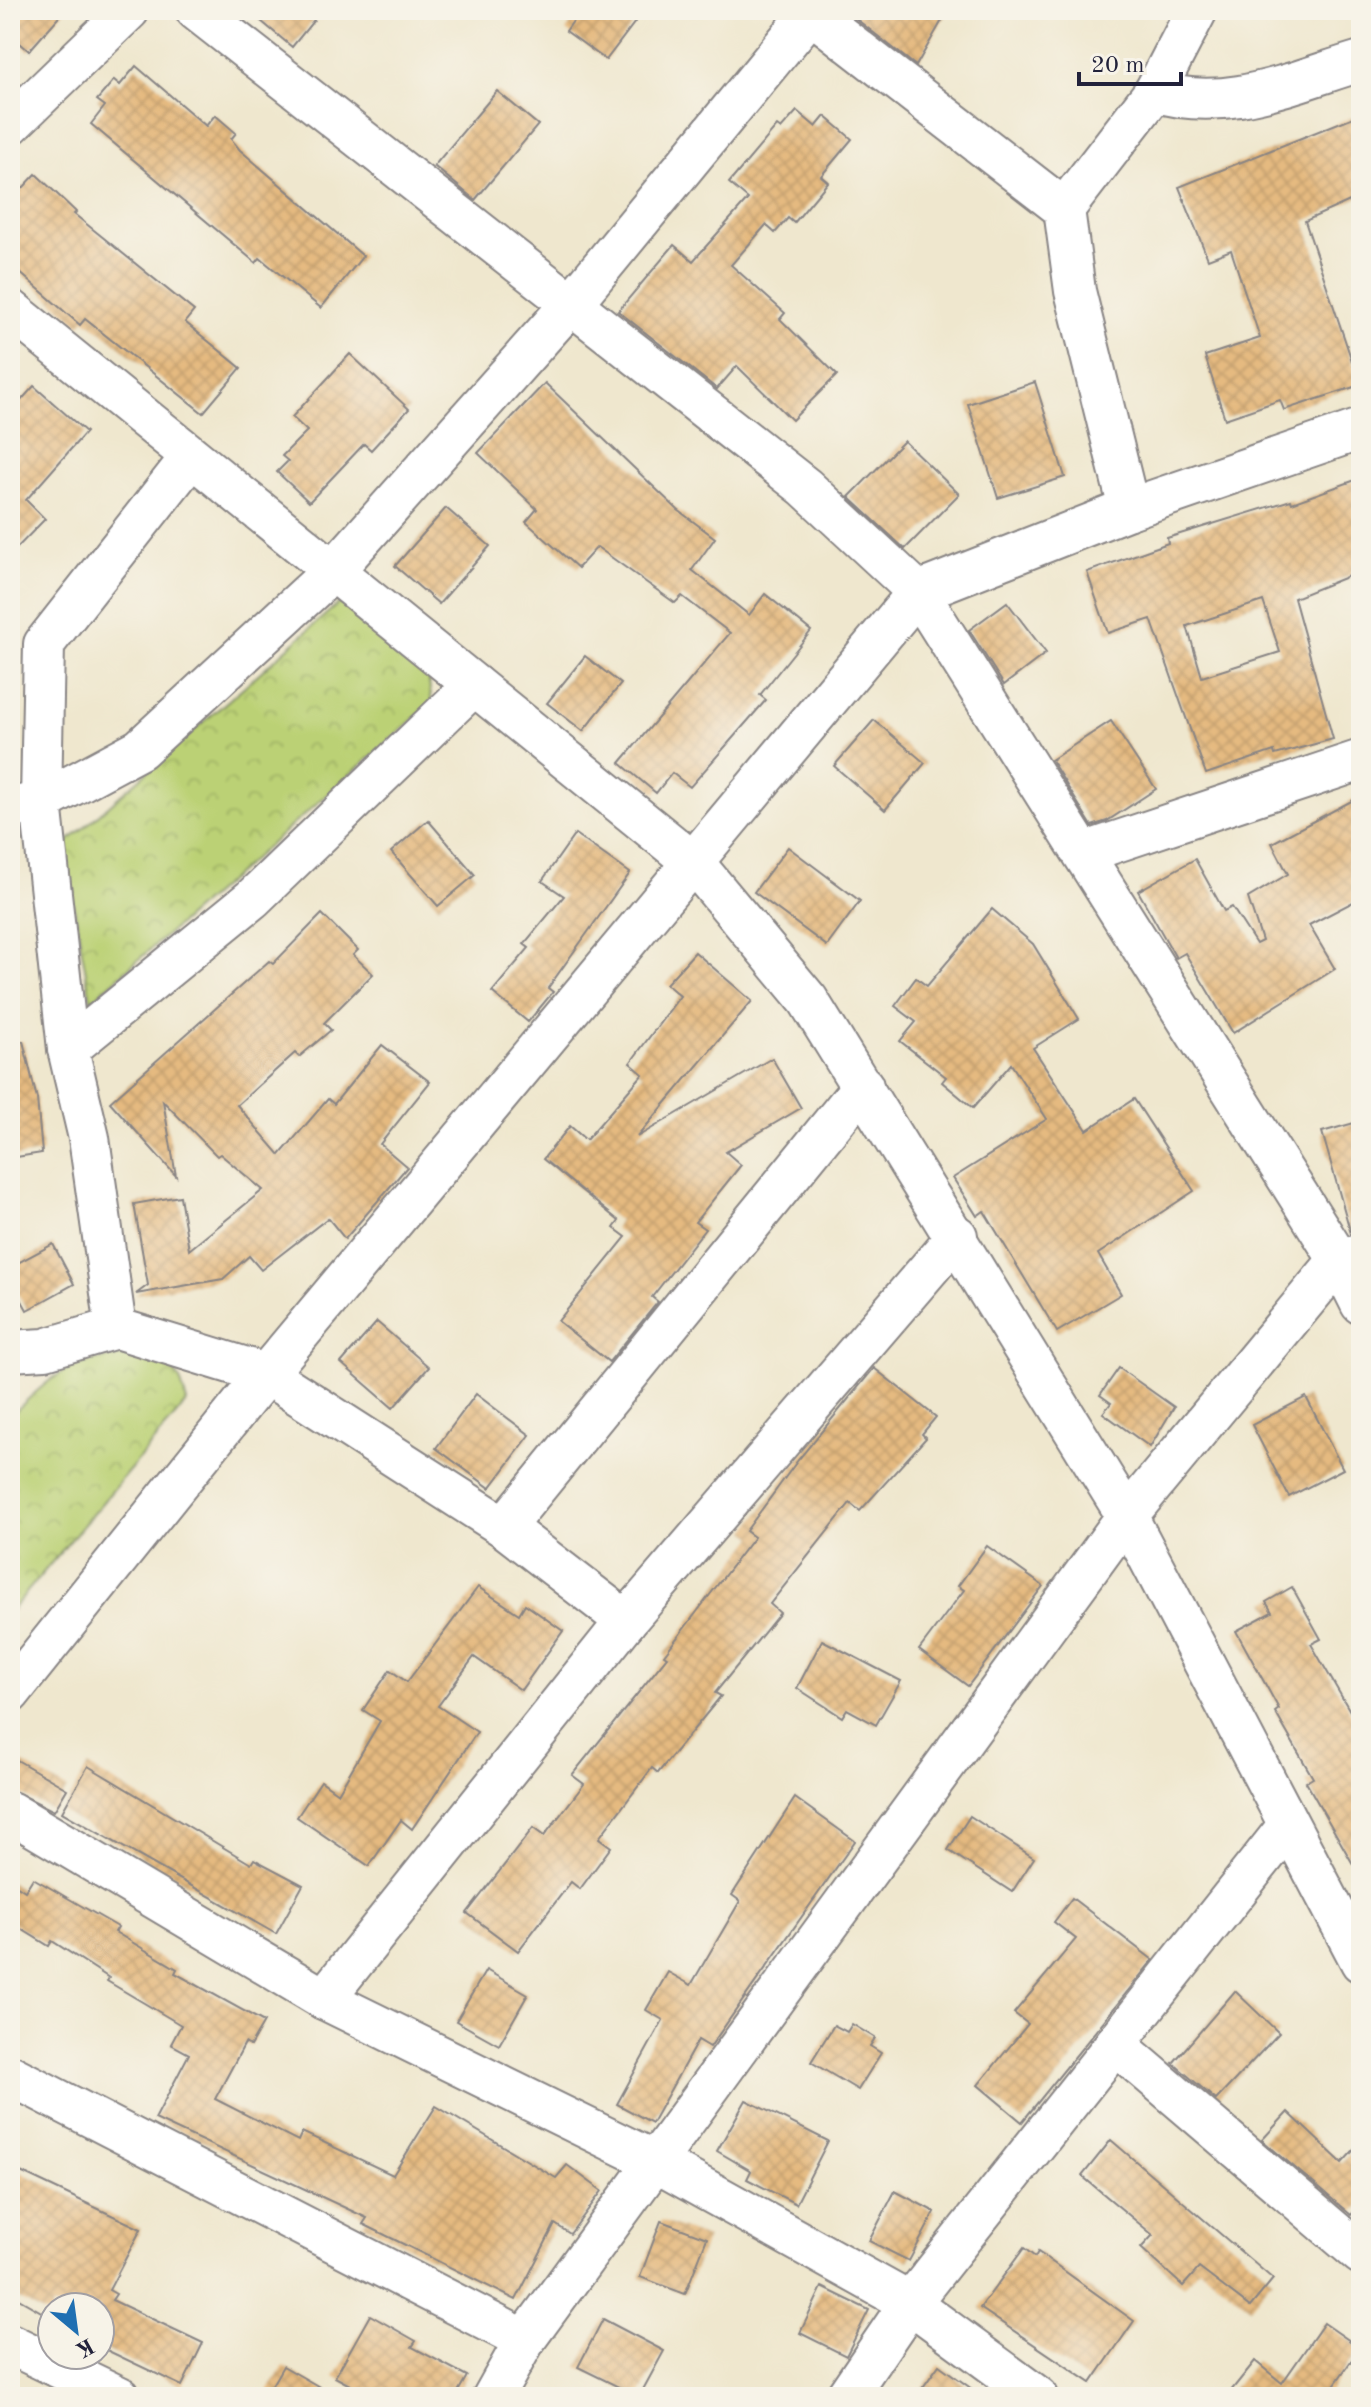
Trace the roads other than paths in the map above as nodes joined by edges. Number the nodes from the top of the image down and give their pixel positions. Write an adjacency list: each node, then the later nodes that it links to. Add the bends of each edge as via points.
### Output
1 (129, 10): 7 (street)
2 (196, 10): 9 (street)
3 (1197, 10): 6 (street)
4 (810, 11): 8 (street); 9 (street)
5 (1361, 61): 6 (street, via 1215,101)
6 (1155, 91): 8 (street)
7 (10, 125)
8 (1064, 209): 13 (street, via 1075,291)
9 (572, 303): 14 (street); 15 (street, via 805,487)
10 (10, 309): 12 (street)
11 (1361, 429): 13 (street)
12 (191, 457): 14 (street); 18 (street, via 44,644)
13 (1129, 509): 15 (street)
14 (333, 571): 16 (street); 18 (street, via 140,749)
15 (918, 592): 19 (street); 20 (street)
16 (474, 685): 20 (street); 21 (street, via 252,899)
17 (1361, 760): 19 (street)
18 (26, 805): 21 (street)
19 (1083, 853): 24 (street)
20 (694, 863): 22 (street, via 808,1000); 28 (street)
21 (68, 1049): 26 (street, via 89,1138)
22 (863, 1086): 23 (street); 31 (street)
23 (957, 1236): 30 (street); 32 (street)
24 (1350, 1257): 25 (street); 30 (street)
25 (1361, 1304)
26 (116, 1328): 27 (street); 28 (street)
27 (27, 1350): 29 (street)
28 (266, 1374): 31 (street); 33 (street)
29 (10, 1381)
30 (1127, 1516): 35 (street); 40 (street)
31 (504, 1527): 32 (street)
32 (626, 1621): 37 (street)
33 (10, 1693)
34 (10, 1812): 37 (street)
35 (1288, 1826): 36 (street); 38 (street)
36 (1361, 1962)
37 (324, 1999): 40 (street)
38 (1115, 2044): 41 (street); 42 (street)
39 (10, 2075): 43 (street)
40 (656, 2162): 42 (street); 43 (street)
41 (1361, 2254)
42 (910, 2303): 47 (street); 48 (street)
43 (525, 2340): 46 (street)
44 (10, 2344): 45 (street)
45 (120, 2397)
46 (493, 2397)
47 (846, 2397)
48 (1038, 2397)

